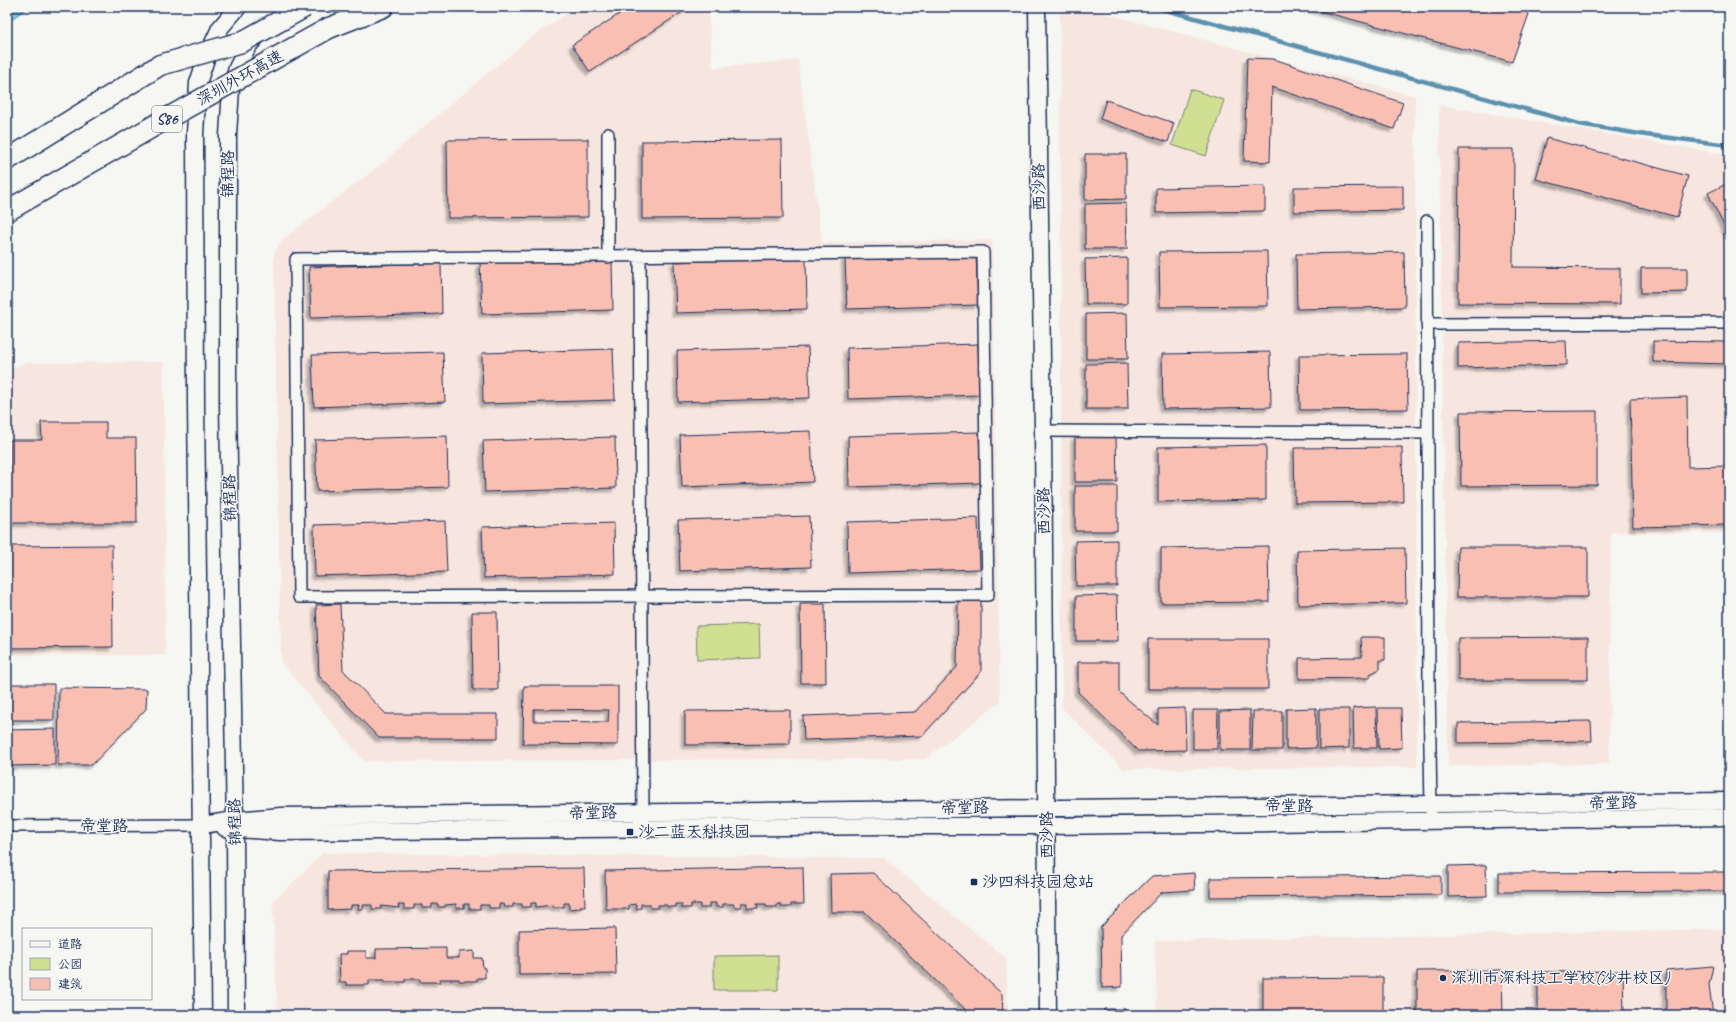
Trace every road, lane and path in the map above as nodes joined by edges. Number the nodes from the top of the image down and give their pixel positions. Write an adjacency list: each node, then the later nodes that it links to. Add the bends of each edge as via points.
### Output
1 (238, 7): 25 (street, 锦程路, via 220,28 207,56 198,84 195,134)
2 (295, 7): 26 (street, 锦程路, via 262,30 248,46 237,68 231,89 228,135 228,402)
3 (305, 7): 9 (highway, 深圳外环高速, bridge, via 242,42 160,65)
4 (370, 7): 7 (highway, 深圳外环高速 / S86)
5 (383, 7): 7 (highway)
6 (1036, 7): 16 (street, 西沙路)
7 (329, 28): 10 (highway, 深圳外环高速 / S86, bridge)
8 (608, 134): 13 (street)
9 (7, 160)
10 (7, 211)
11 (1427, 221): 15 (street)
12 (640, 256): 13 (street); 18 (street); 18 (street, via 984,252 988,595)
13 (608, 257): 18 (street, via 296,259 299,597)
14 (1729, 323): 15 (street)
15 (1427, 324): 17 (street)
16 (1043, 431): 17 (street); 21 (street, 西沙路)
17 (1428, 432): 20 (street)
18 (642, 595): 22 (street)
19 (1729, 801): 20 (street, 帝堂路)
20 (1431, 805): 21 (street, 帝堂路); 24 (street)
21 (1047, 807): 22 (street, 帝堂路); 28 (street, 西沙路)
22 (644, 812): 26 (street, 帝堂路, via 281,816); 29 (street)
23 (1729, 818): 24 (street, 帝堂路)
24 (1431, 822): 28 (street, 帝堂路)
25 (202, 825): 26 (street, 帝堂路); 27 (street, 帝堂路); 30 (street, 锦程路)
26 (235, 825): 29 (street, 帝堂路, via 280,832); 31 (street, 锦程路)
27 (7, 826)
28 (1047, 826): 29 (street, 帝堂路); 32 (street, 西沙路)
29 (643, 828)
30 (203, 1015)
31 (236, 1015)
32 (1048, 1015)

